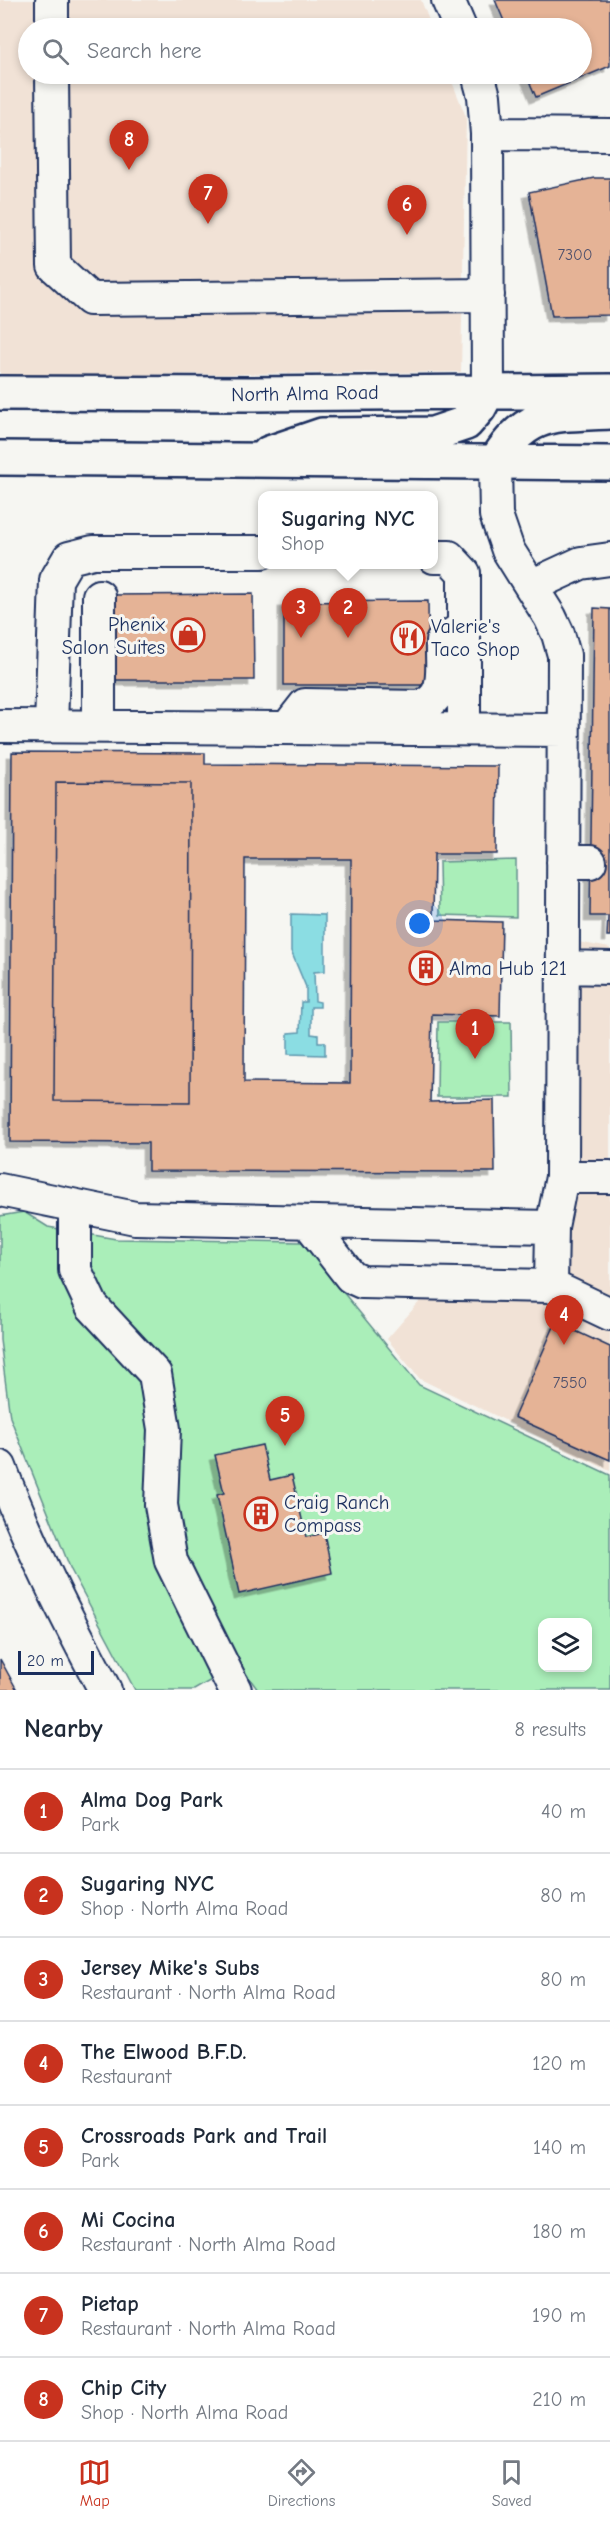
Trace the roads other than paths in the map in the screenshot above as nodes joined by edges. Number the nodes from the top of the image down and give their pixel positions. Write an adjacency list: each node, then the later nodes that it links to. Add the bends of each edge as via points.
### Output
1 (52, 0): 3 (street)
2 (448, 0): 4 (street)
3 (52, 18)
4 (456, 18)
5 (52, 84): 9 (street, via 54,266 90,299)
6 (481, 84): 7 (street)
7 (487, 134): 8 (street); 9 (street)
8 (610, 135)
9 (488, 296): 10 (street)
10 (488, 391): 11 (main road, North Alma Road); 12 (main road, North Alma Road); 15 (main road, via 480,408 466,423 433,434 322,435)
11 (610, 391)
12 (0, 393)
13 (610, 412): 16 (main road, via 535,420 506,444)
14 (0, 458): 15 (main road)
15 (245, 461): 16 (main road)
16 (495, 463): 17 (main road); 21 (street, via 496,515 508,550)
17 (610, 463)
18 (258, 552): 25 (street, via 93,552 69,558 56,580)
19 (438, 557): 23 (street, via 449,557 464,573)
20 (610, 559): 21 (street, via 581,563)
21 (531, 586): 29 (street, via 550,617 564,655)
22 (99, 596): 26 (street)
23 (465, 626): 27 (street, via 442,642 440,691 432,702 420,706 305,705); 28 (street)
24 (0, 726): 25 (street)
25 (51, 726): 26 (street)
26 (99, 726): 27 (street)
27 (287, 728): 28 (street)
28 (464, 729): 29 (street)
29 (563, 730): 30 (street, via 577,862)
30 (562, 967): 31 (street); 32 (street)
31 (610, 968)
32 (562, 1177): 33 (street); 37 (street)
33 (610, 1177)
34 (0, 1190): 35 (street)
35 (75, 1206): 36 (street, via 135,1218); 43 (street, via 75,1270 92,1306 155,1374 164,1429 161,1505 171,1561)
36 (309, 1223): 37 (street); 38 (street, via 351,1277 362,1282)
37 (552, 1227): 38 (street)
38 (551, 1286): 39 (street)
39 (610, 1314)
40 (0, 1467): 41 (street)
41 (11, 1528): 42 (street)
42 (105, 1690)
43 (235, 1690)

